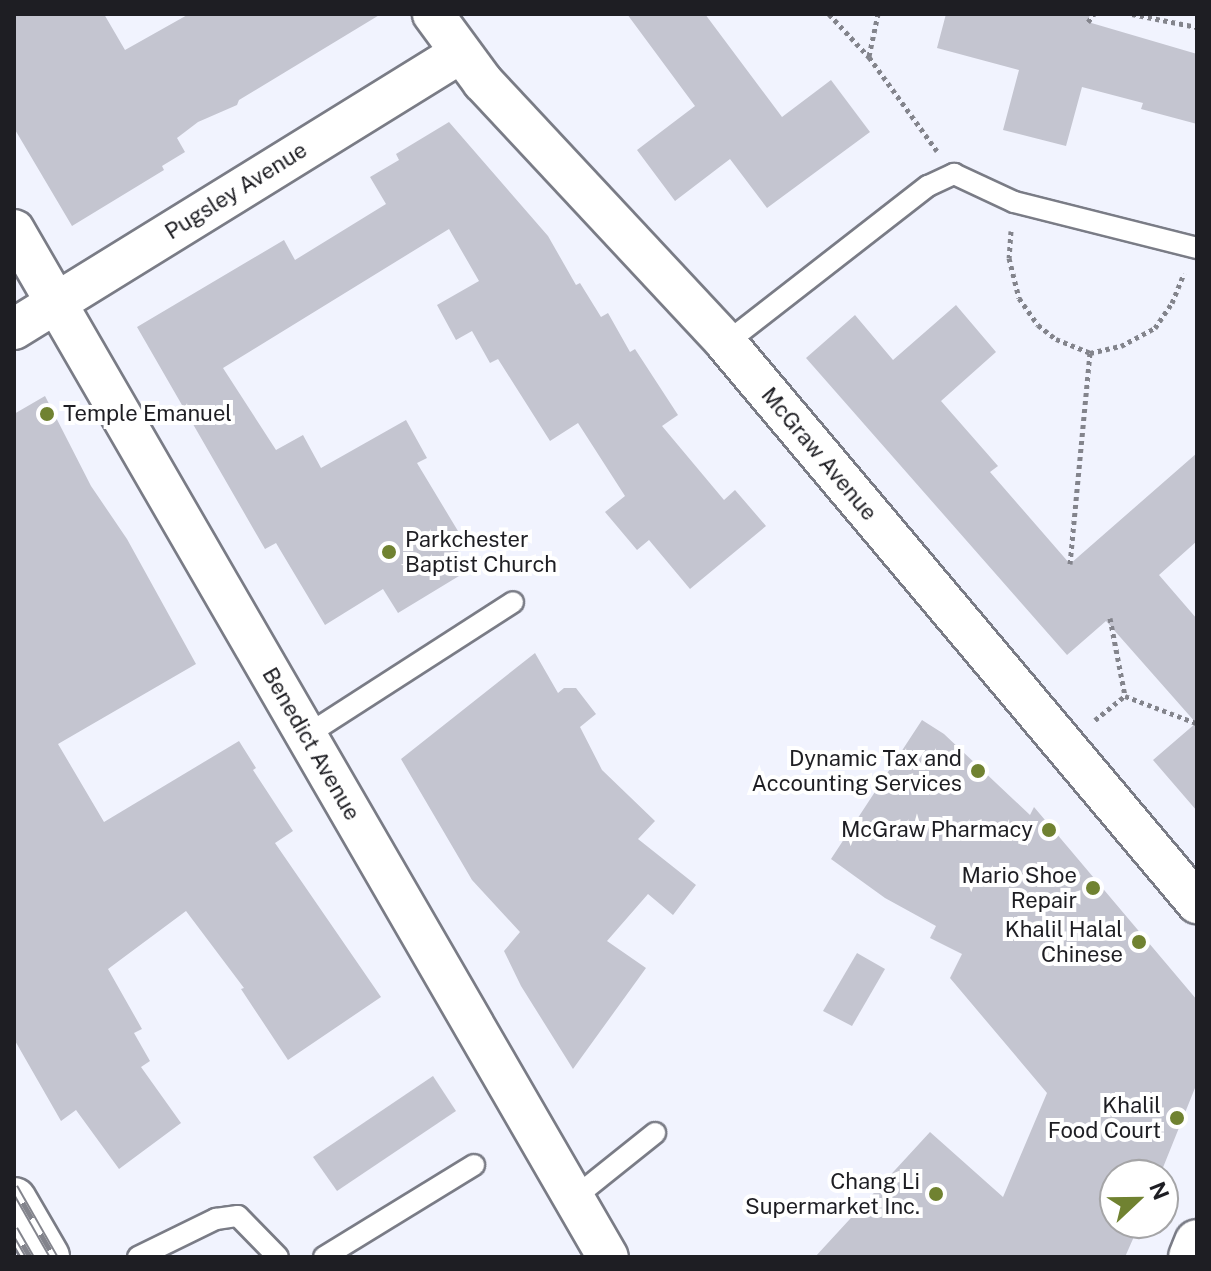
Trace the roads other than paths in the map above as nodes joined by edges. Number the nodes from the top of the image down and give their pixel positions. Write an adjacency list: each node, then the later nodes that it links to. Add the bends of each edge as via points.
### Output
1 (433, 14): 2 (street, McGraw Avenue)
2 (459, 54): 5 (street, Pugsley Avenue); 7 (street, McGraw Avenue)
3 (14, 230): 5 (street, Benedict Avenue)
4 (1195, 248): 7 (lane, via 1014,202 954,174 928,186)
5 (56, 303): 6 (street, Pugsley Avenue); 9 (street, Benedict Avenue)
6 (14, 329)
7 (726, 343): 10 (street, McGraw Avenue)
8 (513, 602): 9 (lane)
9 (307, 735): 13 (street, Benedict Avenue)
10 (1197, 903)
11 (655, 1133): 13 (lane)
12 (474, 1165): 19 (lane)
13 (574, 1198): 20 (street, Benedict Avenue)
14 (14, 1200): 16 (main road)
15 (1197, 1242): 21 (main road)
16 (47, 1257)
17 (138, 1257): 18 (lane, via 216,1219 238,1216)
18 (278, 1257)
19 (324, 1257)
20 (608, 1257)
21 (1191, 1257)

